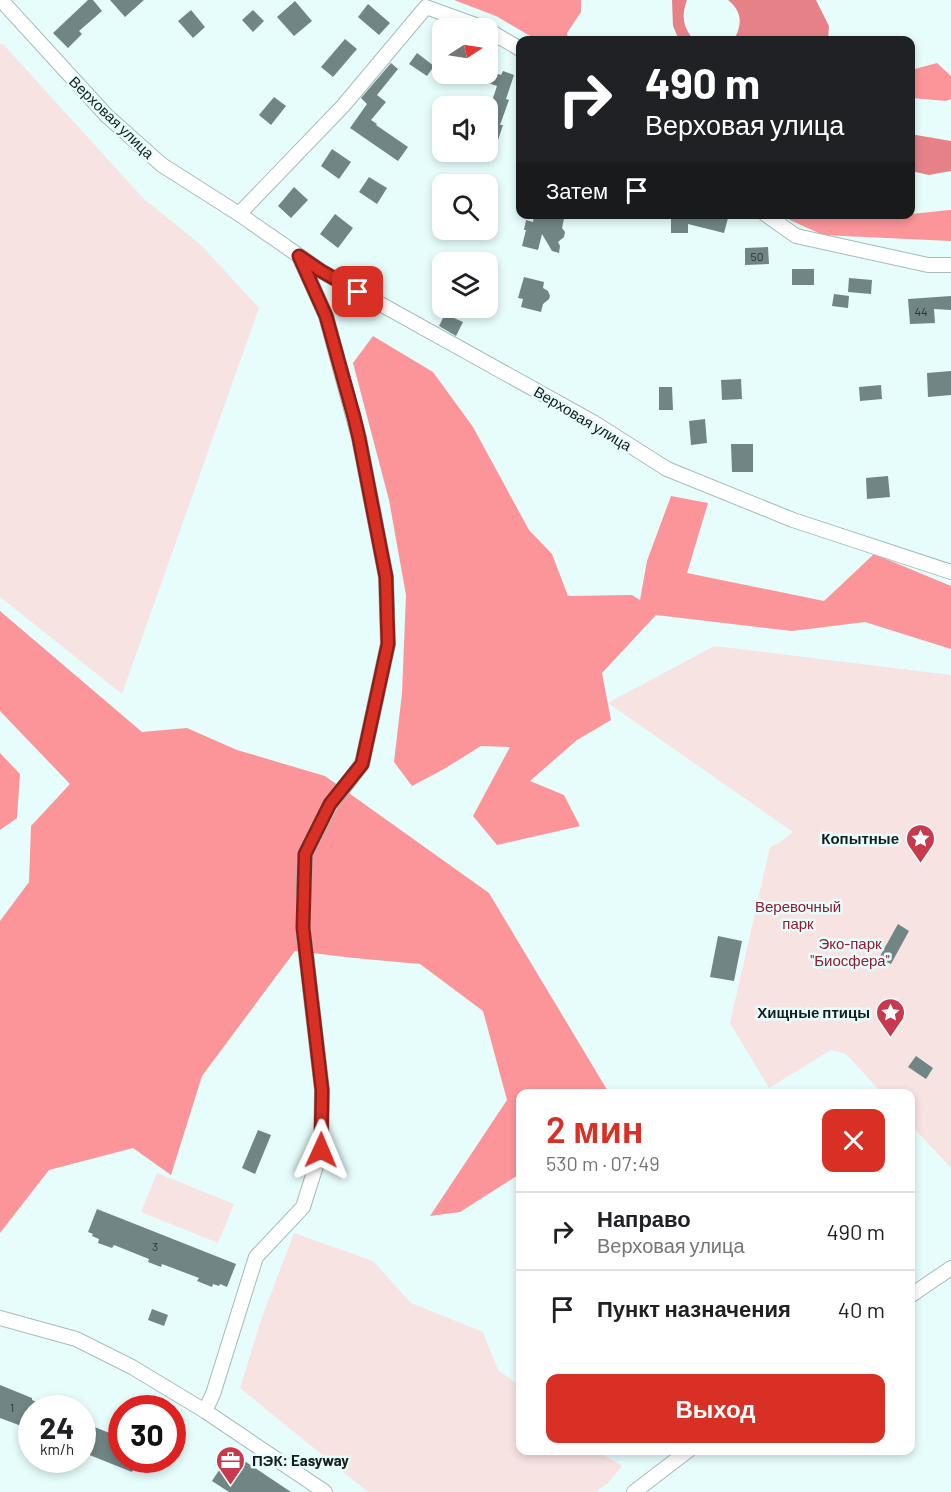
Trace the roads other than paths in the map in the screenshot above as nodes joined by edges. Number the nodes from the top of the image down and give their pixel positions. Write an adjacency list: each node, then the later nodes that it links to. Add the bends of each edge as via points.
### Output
1 (1, 0): 6 (street, Верховая улица, via 107,116 162,165)
2 (427, 4): 3 (street); 6 (street, via 343,106)
3 (460, 18)
4 (498, 36): 5 (street)
5 (516, 47)
6 (239, 214): 8 (street, Верховая улица)
7 (772, 219): 9 (street, via 796,236 928,265)
8 (299, 256): 10 (street, Верховая улица, via 367,298 593,422 667,469 793,520); 14 (street, via 326,316 359,438 386,577 388,644 362,764 330,804 305,854 303,928 322,1090 321,1150 303,1207 256,1257)
9 (951, 265)
10 (951, 572)
11 (951, 1268): 12 (street)
12 (915, 1293)
13 (0, 1318): 14 (street, via 76,1339)
14 (205, 1411): 16 (street)
15 (682, 1455): 17 (street)
16 (325, 1492)
17 (634, 1492)

